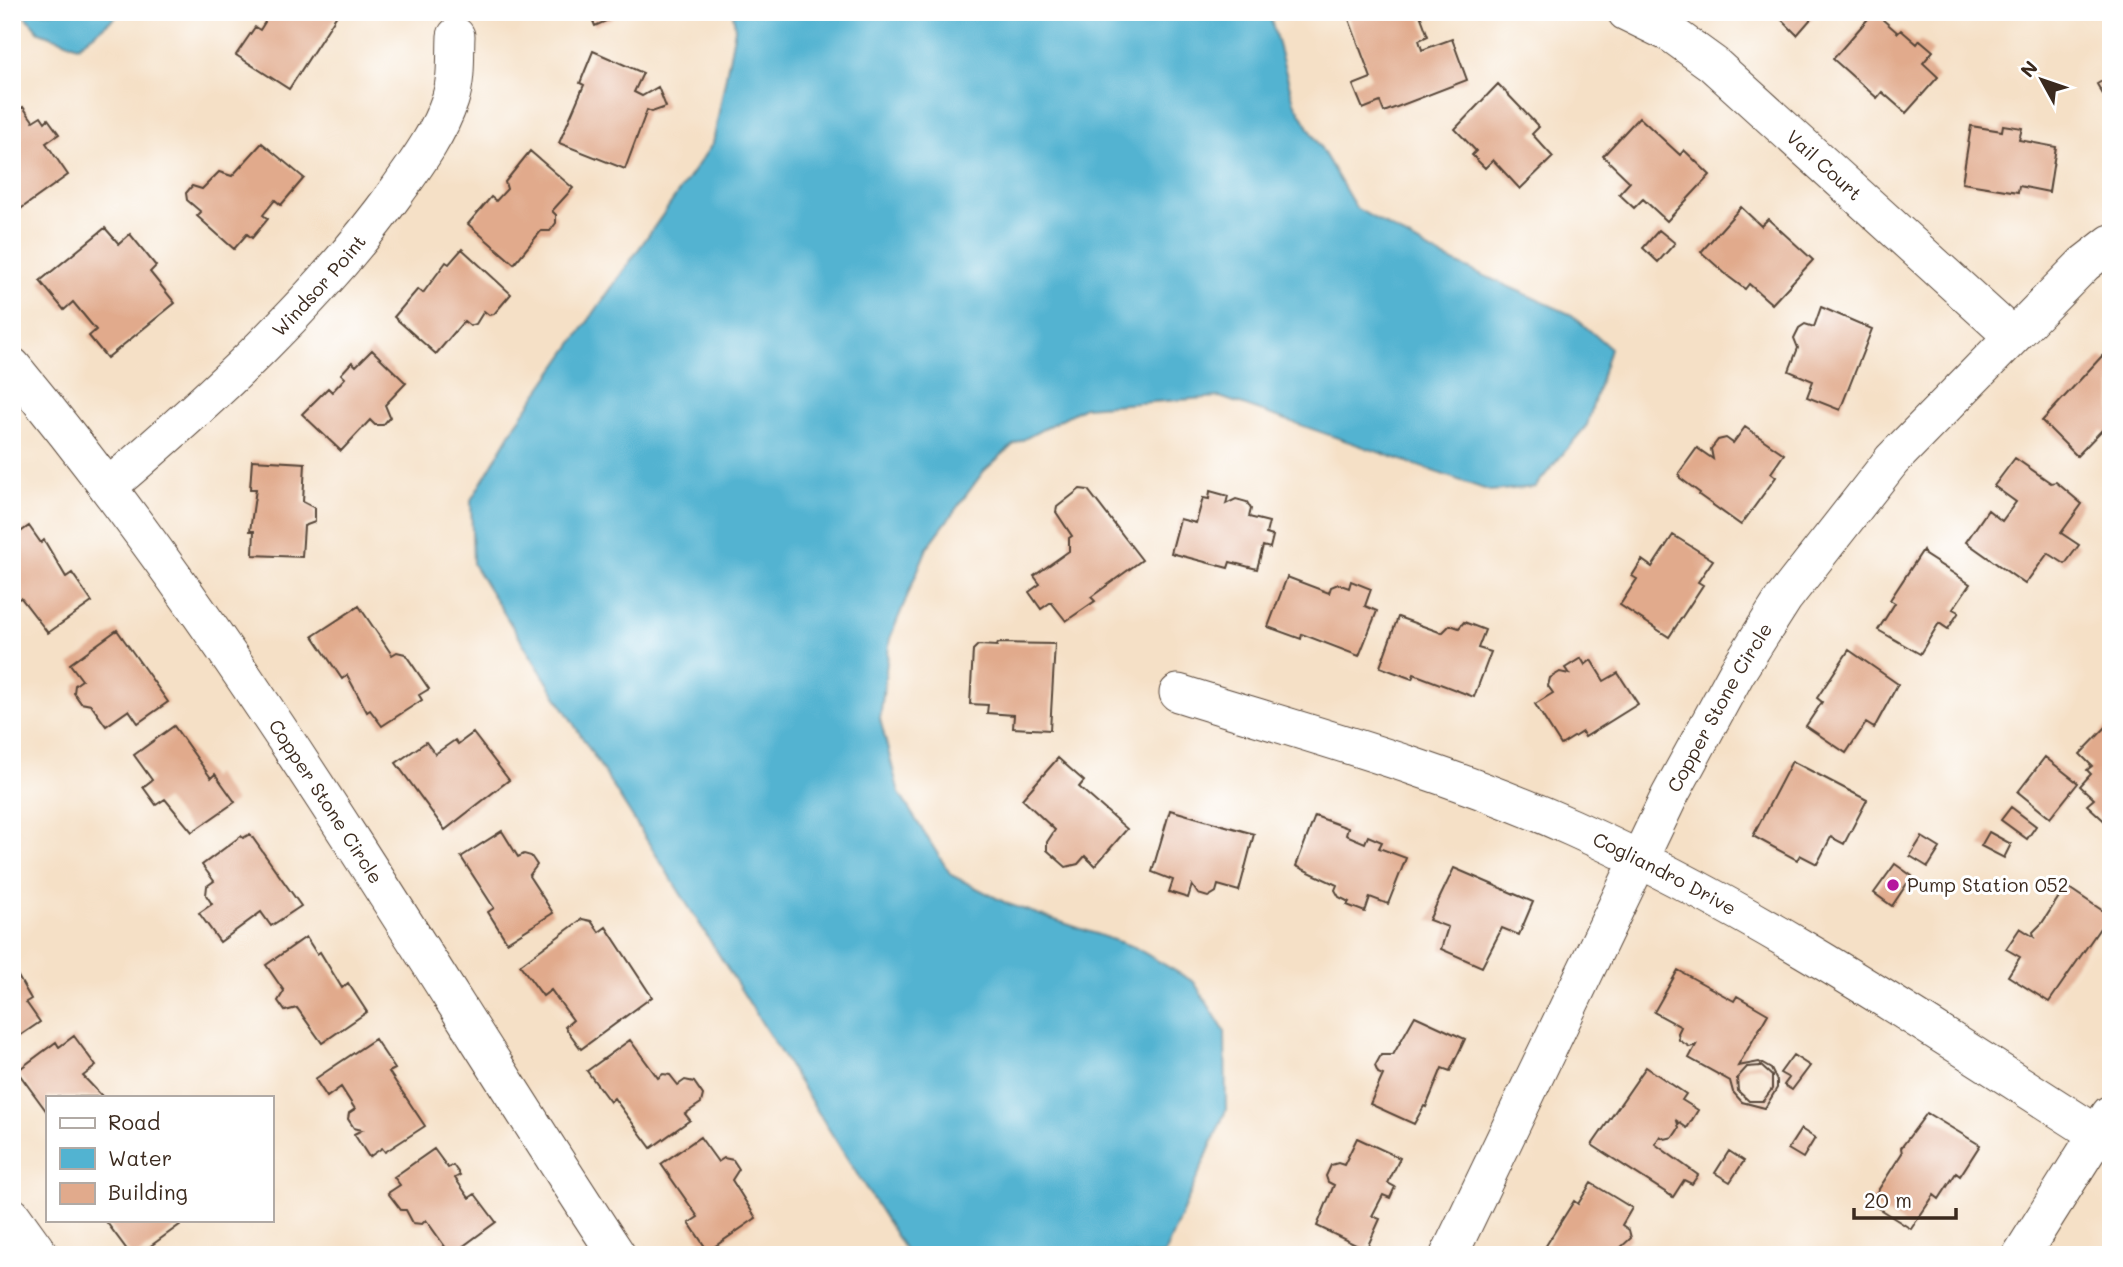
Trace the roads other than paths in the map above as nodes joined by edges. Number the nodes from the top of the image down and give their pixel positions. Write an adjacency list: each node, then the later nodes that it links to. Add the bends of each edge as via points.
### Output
1 (1626, 12): 4 (street, Vail Court, via 1673,35 1713,64)
2 (456, 36): 6 (street, Windsor Point, via 450,99 422,156 374,222 271,338 204,404)
3 (2111, 243): 4 (street, Copper Stone Circle)
4 (2012, 335): 8 (street, Copper Stone Circle, via 1892,460 1784,598 1737,672)
5 (12, 366): 6 (street, Copper Stone Circle)
6 (108, 487): 12 (street, Copper Stone Circle, via 261,699)
7 (1178, 693): 8 (street, Cogliandro Drive, via 1410,764 1573,828)
8 (1639, 862): 9 (street, Cogliandro Drive, via 1709,894 1825,960); 13 (street, Copper Stone Circle)
9 (2106, 1128): 14 (street)
10 (12, 1216): 11 (street)
11 (40, 1255)
12 (617, 1255)
13 (1449, 1255)
14 (2021, 1255)

